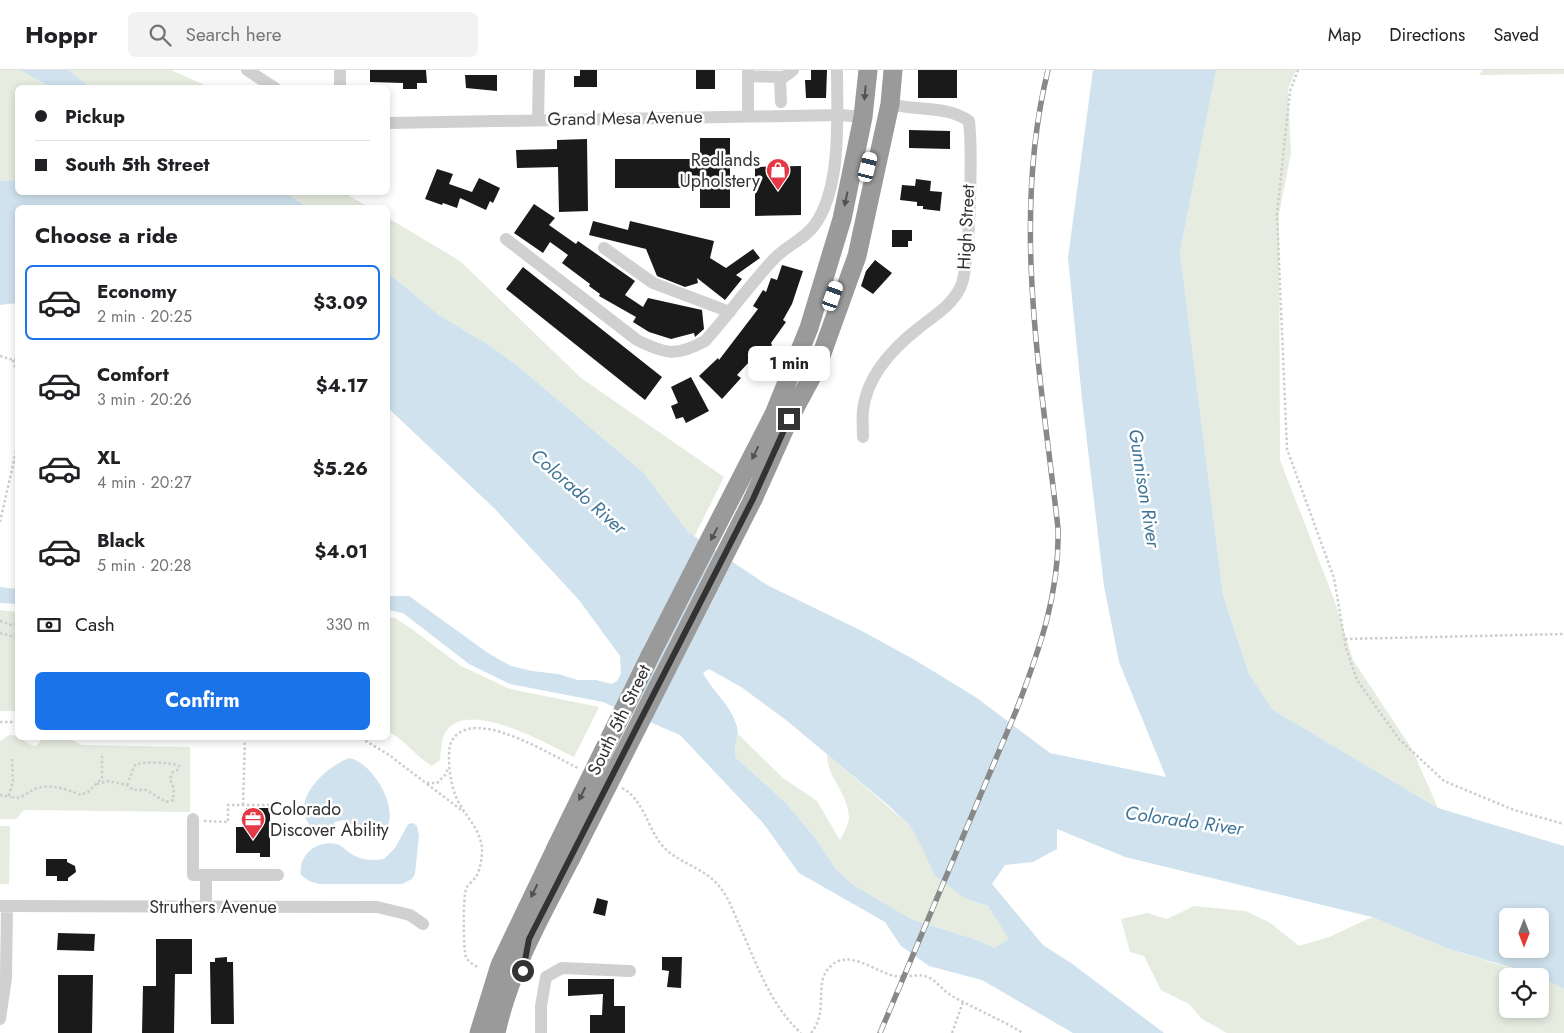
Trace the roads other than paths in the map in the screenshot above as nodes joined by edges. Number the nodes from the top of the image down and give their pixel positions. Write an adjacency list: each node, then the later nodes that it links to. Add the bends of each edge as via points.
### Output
1 (247, 70): 11 (street)
2 (340, 70): 12 (street)
3 (538, 70): 18 (street)
4 (793, 70): 10 (street)
5 (837, 70): 15 (street)
6 (868, 70): 17 (highway, one-way to 17)
7 (882, 70): 14 (highway, via 880,87)
8 (893, 70): 14 (highway)
9 (748, 73): 10 (street); 16 (street)
10 (780, 77): 13 (street)
11 (270, 85)
12 (340, 85)
13 (781, 102)
14 (890, 104): 23 (highway, via 857,256); 25 (street, High Street, via 950,111 969,121 967,255 962,286 948,306 890,354 868,390 862,410)
15 (837, 115): 16 (street, Grand Mesa Avenue); 17 (street, Grand Mesa Avenue); 22 (street, via 833,174 816,223 774,258)
16 (748, 116): 18 (street, Grand Mesa Avenue)
17 (863, 117): 23 (highway, via 873,148 845,260 820,332); 24 (highway, one-way to 24, via 842,219)
18 (538, 120): 19 (street, Grand Mesa Avenue)
19 (390, 123)
20 (506, 238): 22 (street, via 637,340 658,351 690,350 705,341)
21 (604, 248): 22 (street, via 653,283)
22 (730, 312)
23 (817, 367): 24 (highway)
24 (782, 417): 27 (highway, South 5th Street, bridge)
25 (864, 437)
26 (193, 820): 28 (street, via 193,875)
27 (563, 853): 33 (highway, South 5th Street); 35 (highway, South 5th Street, one-way to 35, via 524,912)
28 (206, 875): 29 (street); 31 (street)
29 (278, 875)
30 (3, 906): 31 (street, Struthers Avenue); 36 (street, via 6,978)
31 (206, 907): 32 (street, Struthers Avenue, via 377,907 410,915)
32 (422, 924)
33 (529, 939): 39 (highway, South 5th Street, via 510,984); 40 (highway)
34 (630, 971): 41 (street, via 562,968 546,977)
35 (496, 979): 37 (highway); 38 (highway, South 5th Street)
36 (0, 1019)
37 (473, 1033)
38 (479, 1033)
39 (496, 1033)
40 (510, 1033)
41 (541, 1033)

